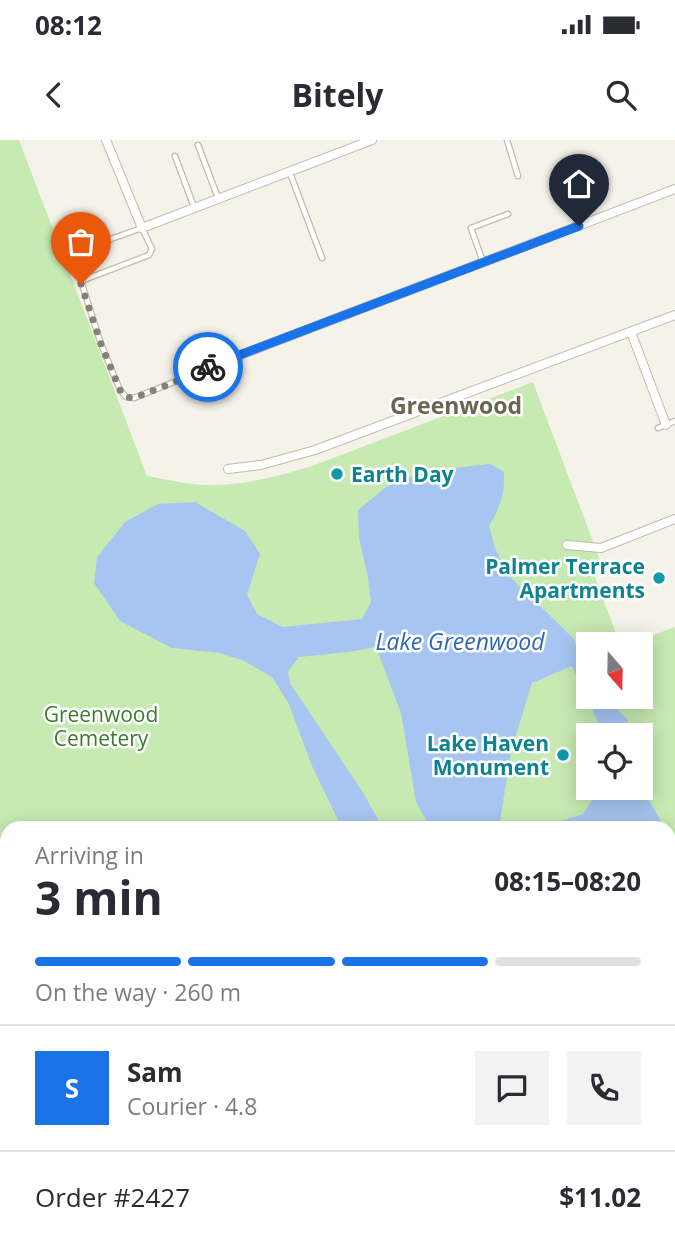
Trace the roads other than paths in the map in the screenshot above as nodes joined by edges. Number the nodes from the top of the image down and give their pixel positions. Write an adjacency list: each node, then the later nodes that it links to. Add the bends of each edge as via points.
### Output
1 (106, 140): 12 (street)
2 (372, 140): 6 (street)
3 (507, 140): 7 (lane)
4 (198, 145): 9 (lane)
5 (175, 156): 10 (lane)
6 (289, 172): 9 (street); 14 (lane)
7 (518, 176)
8 (675, 189): 15 (street)
9 (219, 199): 10 (street)
10 (195, 208): 12 (street)
11 (508, 214): 15 (lane, via 471,228)
12 (142, 228): 13 (lane); 18 (lane, via 152,249 149,255 81,281 120,390 125,397 134,398)
13 (91, 246)
14 (322, 257)
15 (483, 262): 18 (street)
16 (675, 315): 17 (street)
17 (631, 332): 19 (street); 20 (street, via 315,450)
18 (201, 370)
19 (666, 425)
20 (228, 469)
21 (675, 519): 22 (street, via 601,548)
22 (567, 545)

